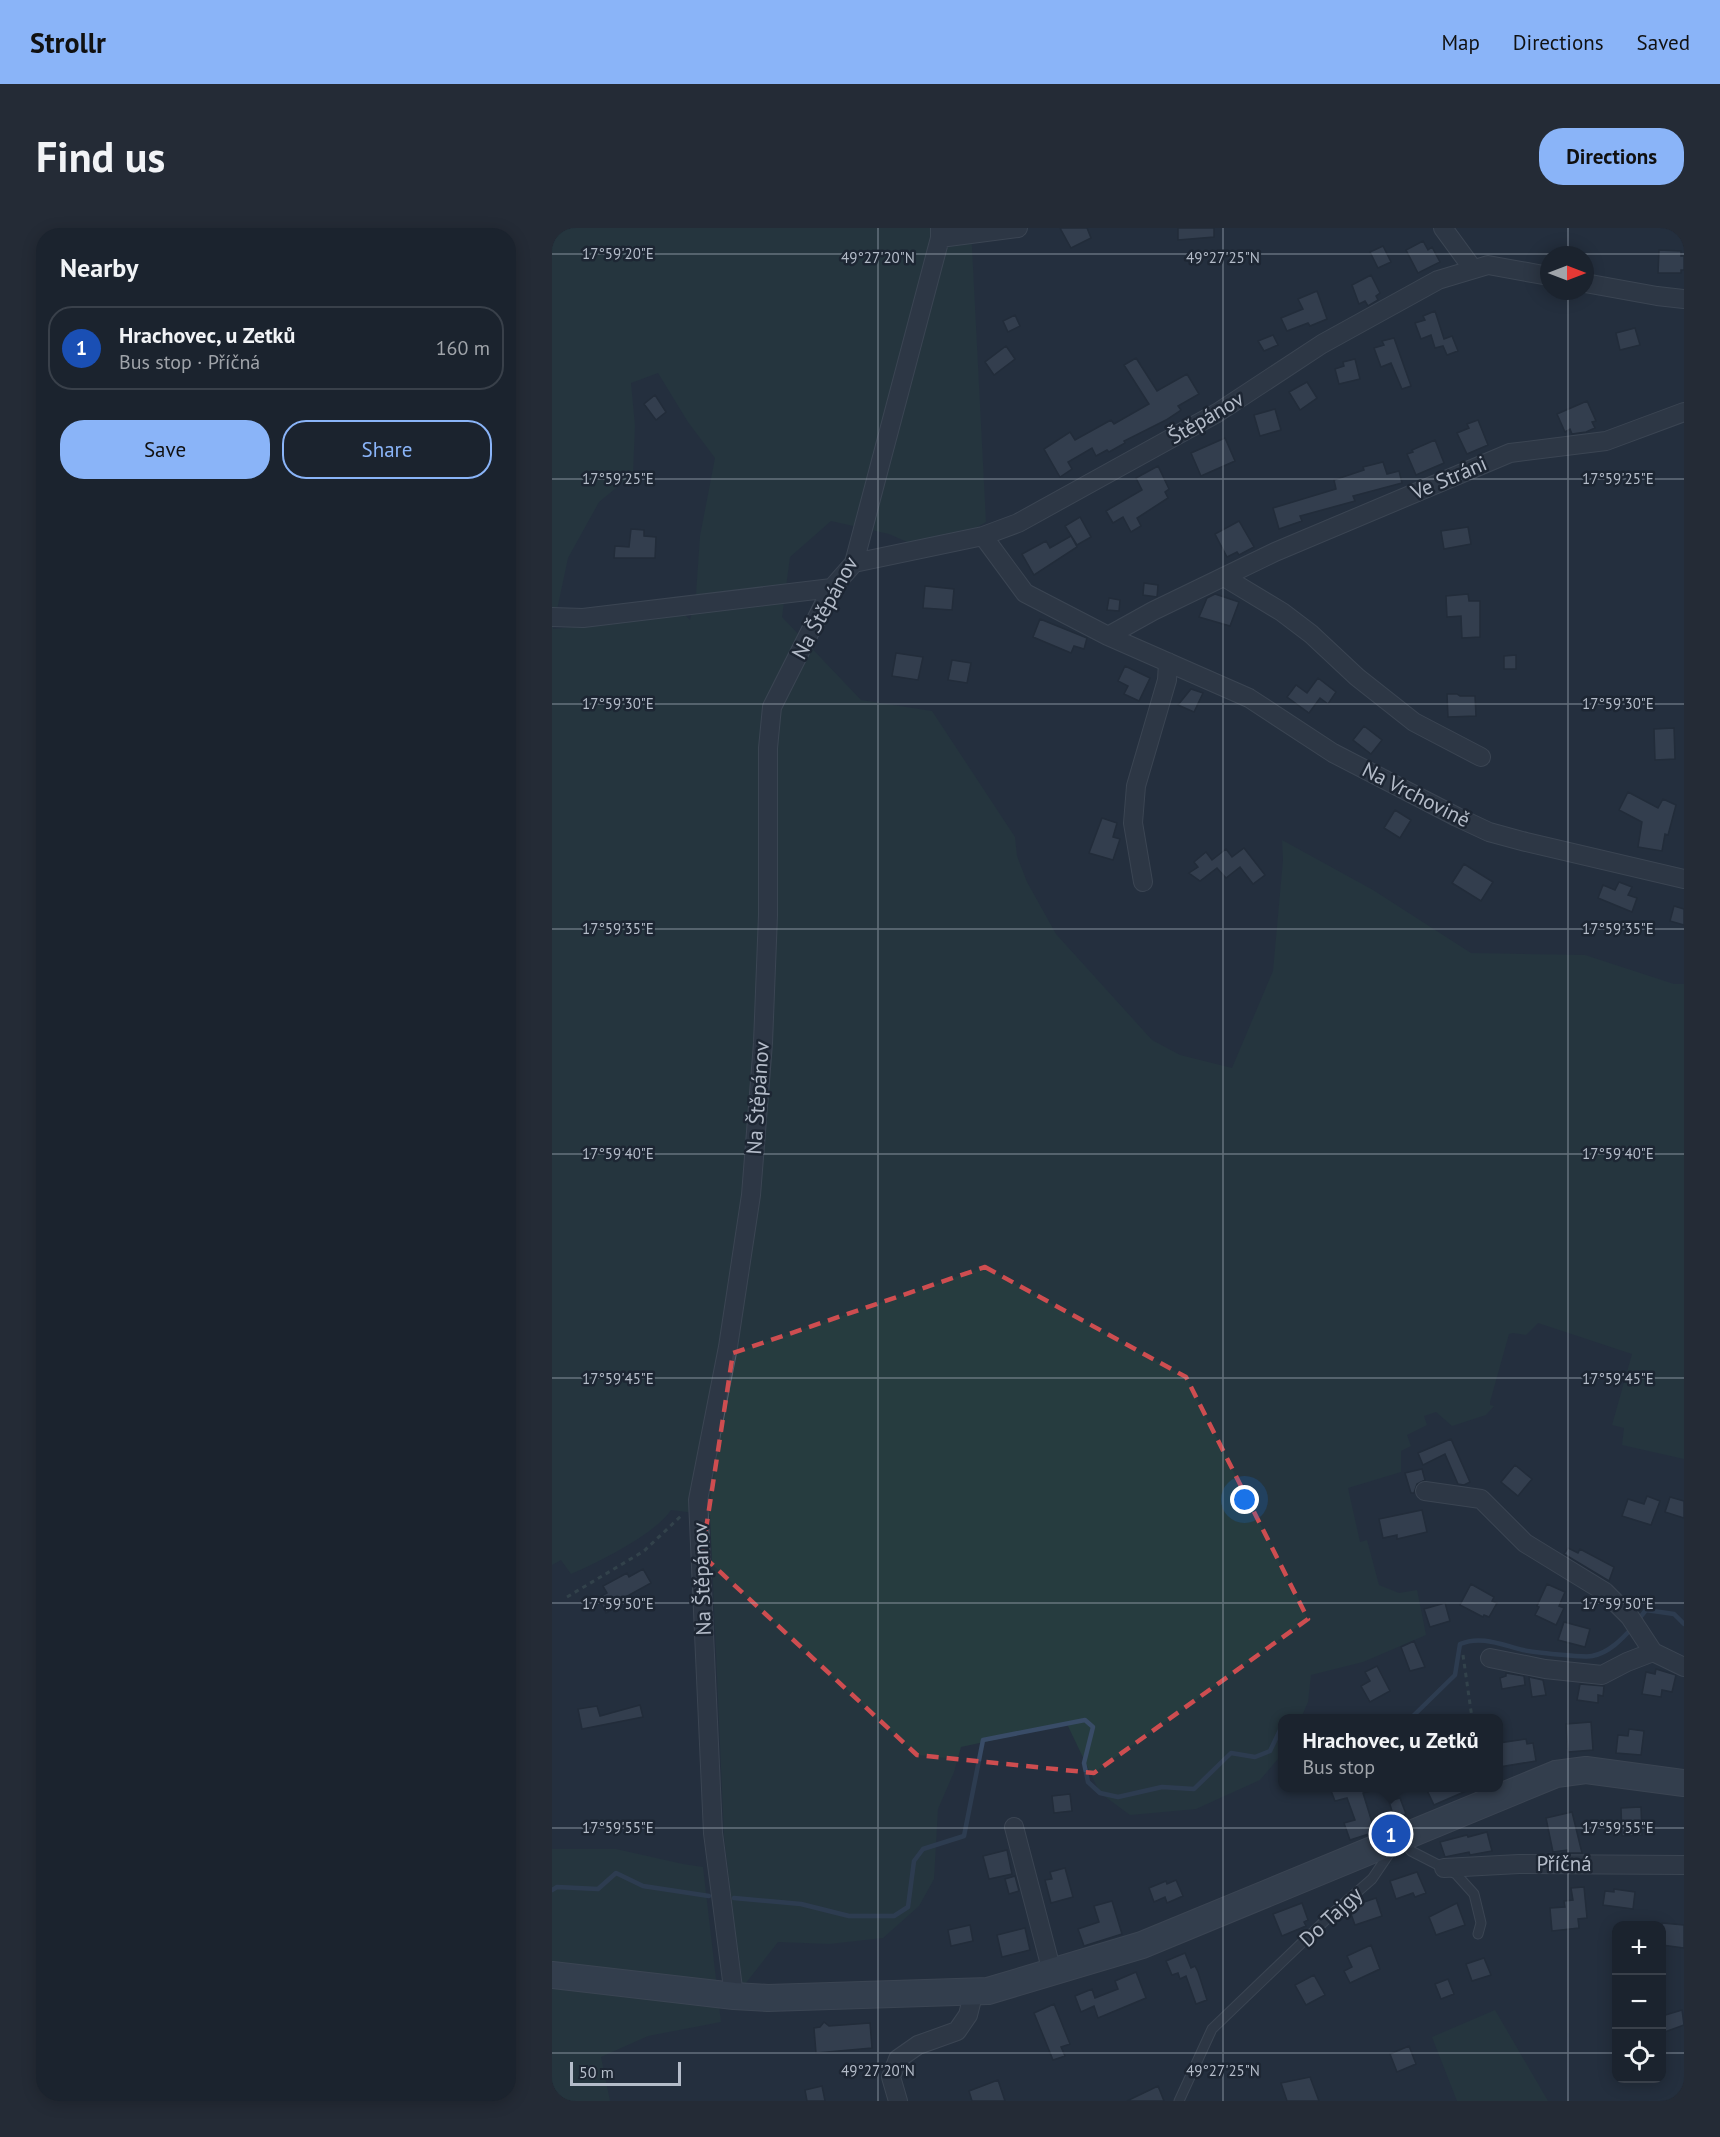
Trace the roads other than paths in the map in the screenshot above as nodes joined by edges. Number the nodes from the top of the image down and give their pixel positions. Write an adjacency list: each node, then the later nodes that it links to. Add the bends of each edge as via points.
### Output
1 (1018, 228): 3 (street)
2 (1443, 228): 4 (street)
3 (940, 233): 10 (street, Na Štěpánov)
4 (1473, 268): 5 (street, Štěpánov, via 1488,265); 9 (street, Štěpánov, via 1429,286 1322,344 1217,413 1018,523)
5 (1540, 274)
6 (1594, 285): 7 (street)
7 (1684, 299)
8 (1684, 412): 11 (street, Ve Stráni, via 1606,441 1510,453 1275,552)
9 (983, 536): 10 (street, Štěpánov); 14 (street, Na Vrchovině, via 1025,593)
10 (854, 563): 12 (street, Na Štěpánov)
11 (1224, 578): 14 (street, Ve Stráni); 16 (street, via 1282,612 1414,722)
12 (832, 588): 13 (street, via 583,618); 32 (street, Na Štěpánov, via 772,707 763,1043 751,1195 728,1347 698,1500 713,1833)
13 (552, 617)
14 (1108, 636): 15 (street, Na Vrchovině)
15 (1168, 662): 17 (street, Na Vrchovině, via 1249,698 1333,753 1489,832); 18 (street, via 1167,680 1136,786 1133,823)
16 (1481, 758)
17 (1684, 879)
18 (1143, 882)
19 (1425, 1491): 20 (street, via 1481,1499 1525,1543 1605,1592 1630,1617)
20 (1653, 1652): 21 (street, via 1602,1675); 22 (street)
21 (1490, 1658)
22 (1684, 1667)
23 (1684, 1783): 25 (street, via 1586,1770 1556,1774)
24 (1014, 1827): 29 (street)
25 (1402, 1837): 27 (lane, via 1411,1851); 29 (street, via 1142,1945); 34 (lane, Do Tajgy, via 1372,1879 1212,2029)
26 (1684, 1865): 27 (street, Příčná, via 1519,1864)
27 (1444, 1868): 28 (lane, via 1456,1874 1474,1894 1481,1923)
28 (1478, 1934)
29 (1052, 1972): 31 (street, via 988,1991)
30 (558, 1977): 32 (street)
31 (974, 1991): 32 (street); 33 (street, via 968,2015 957,2031 918,2045 898,2059 891,2077)
32 (734, 1996)
33 (898, 2101)
34 (1179, 2101)

